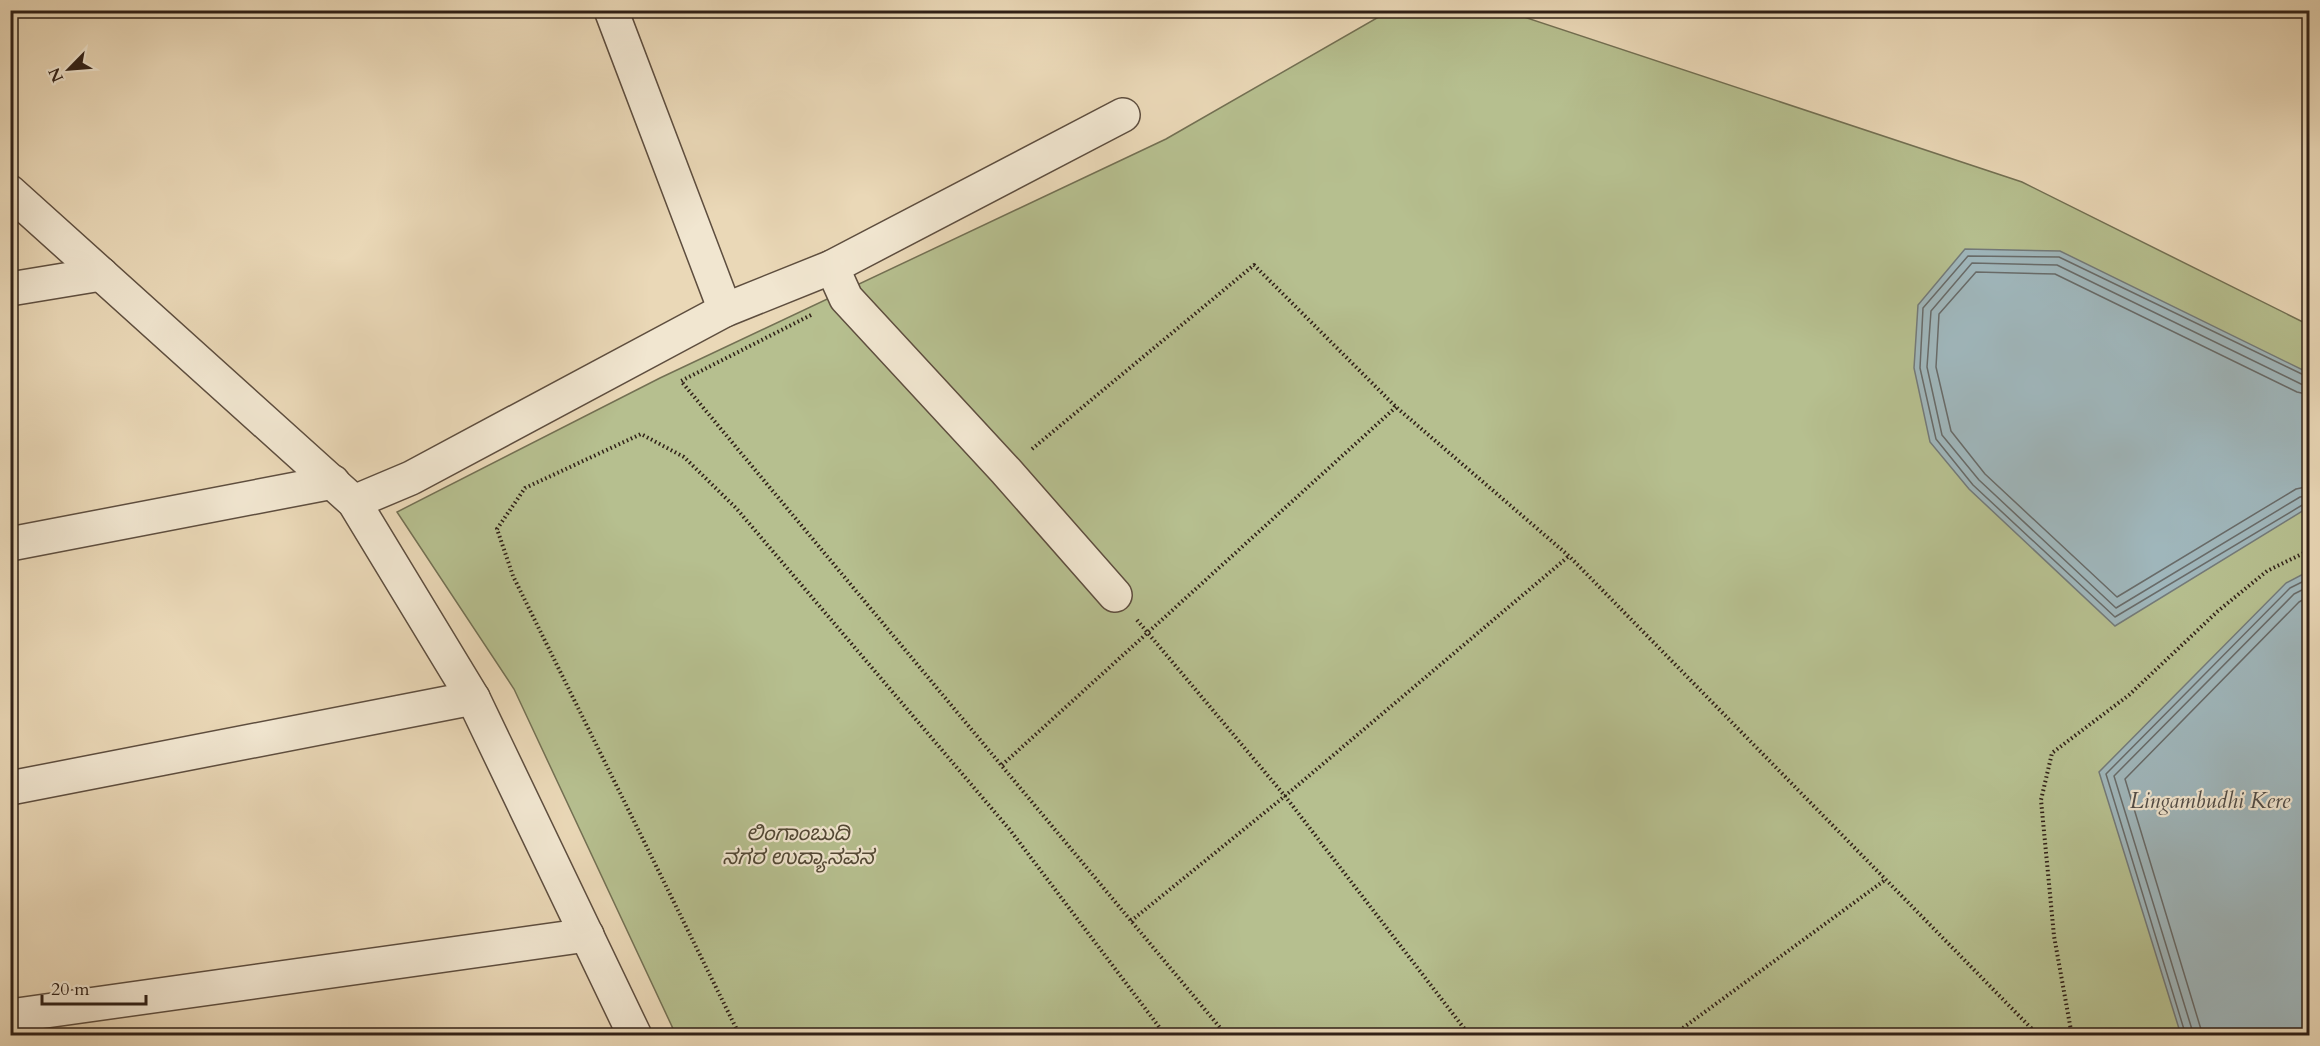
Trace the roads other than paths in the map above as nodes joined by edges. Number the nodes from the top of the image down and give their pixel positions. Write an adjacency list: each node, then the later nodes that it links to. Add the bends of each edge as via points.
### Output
1 (611, 10): 7 (street)
2 (1123, 115): 4 (street)
3 (10, 192): 5 (street)
4 (832, 267): 7 (street); 10 (street, via 846,298)
5 (101, 274): 6 (street); 8 (street)
6 (10, 289)
7 (725, 310): 8 (street, via 411,478)
8 (344, 493): 9 (street); 11 (street)
9 (10, 544)
10 (1115, 595)
11 (473, 698): 12 (street); 13 (street)
12 (10, 788)
13 (587, 934): 14 (street); 15 (street)
14 (10, 1016)
15 (635, 1035)

